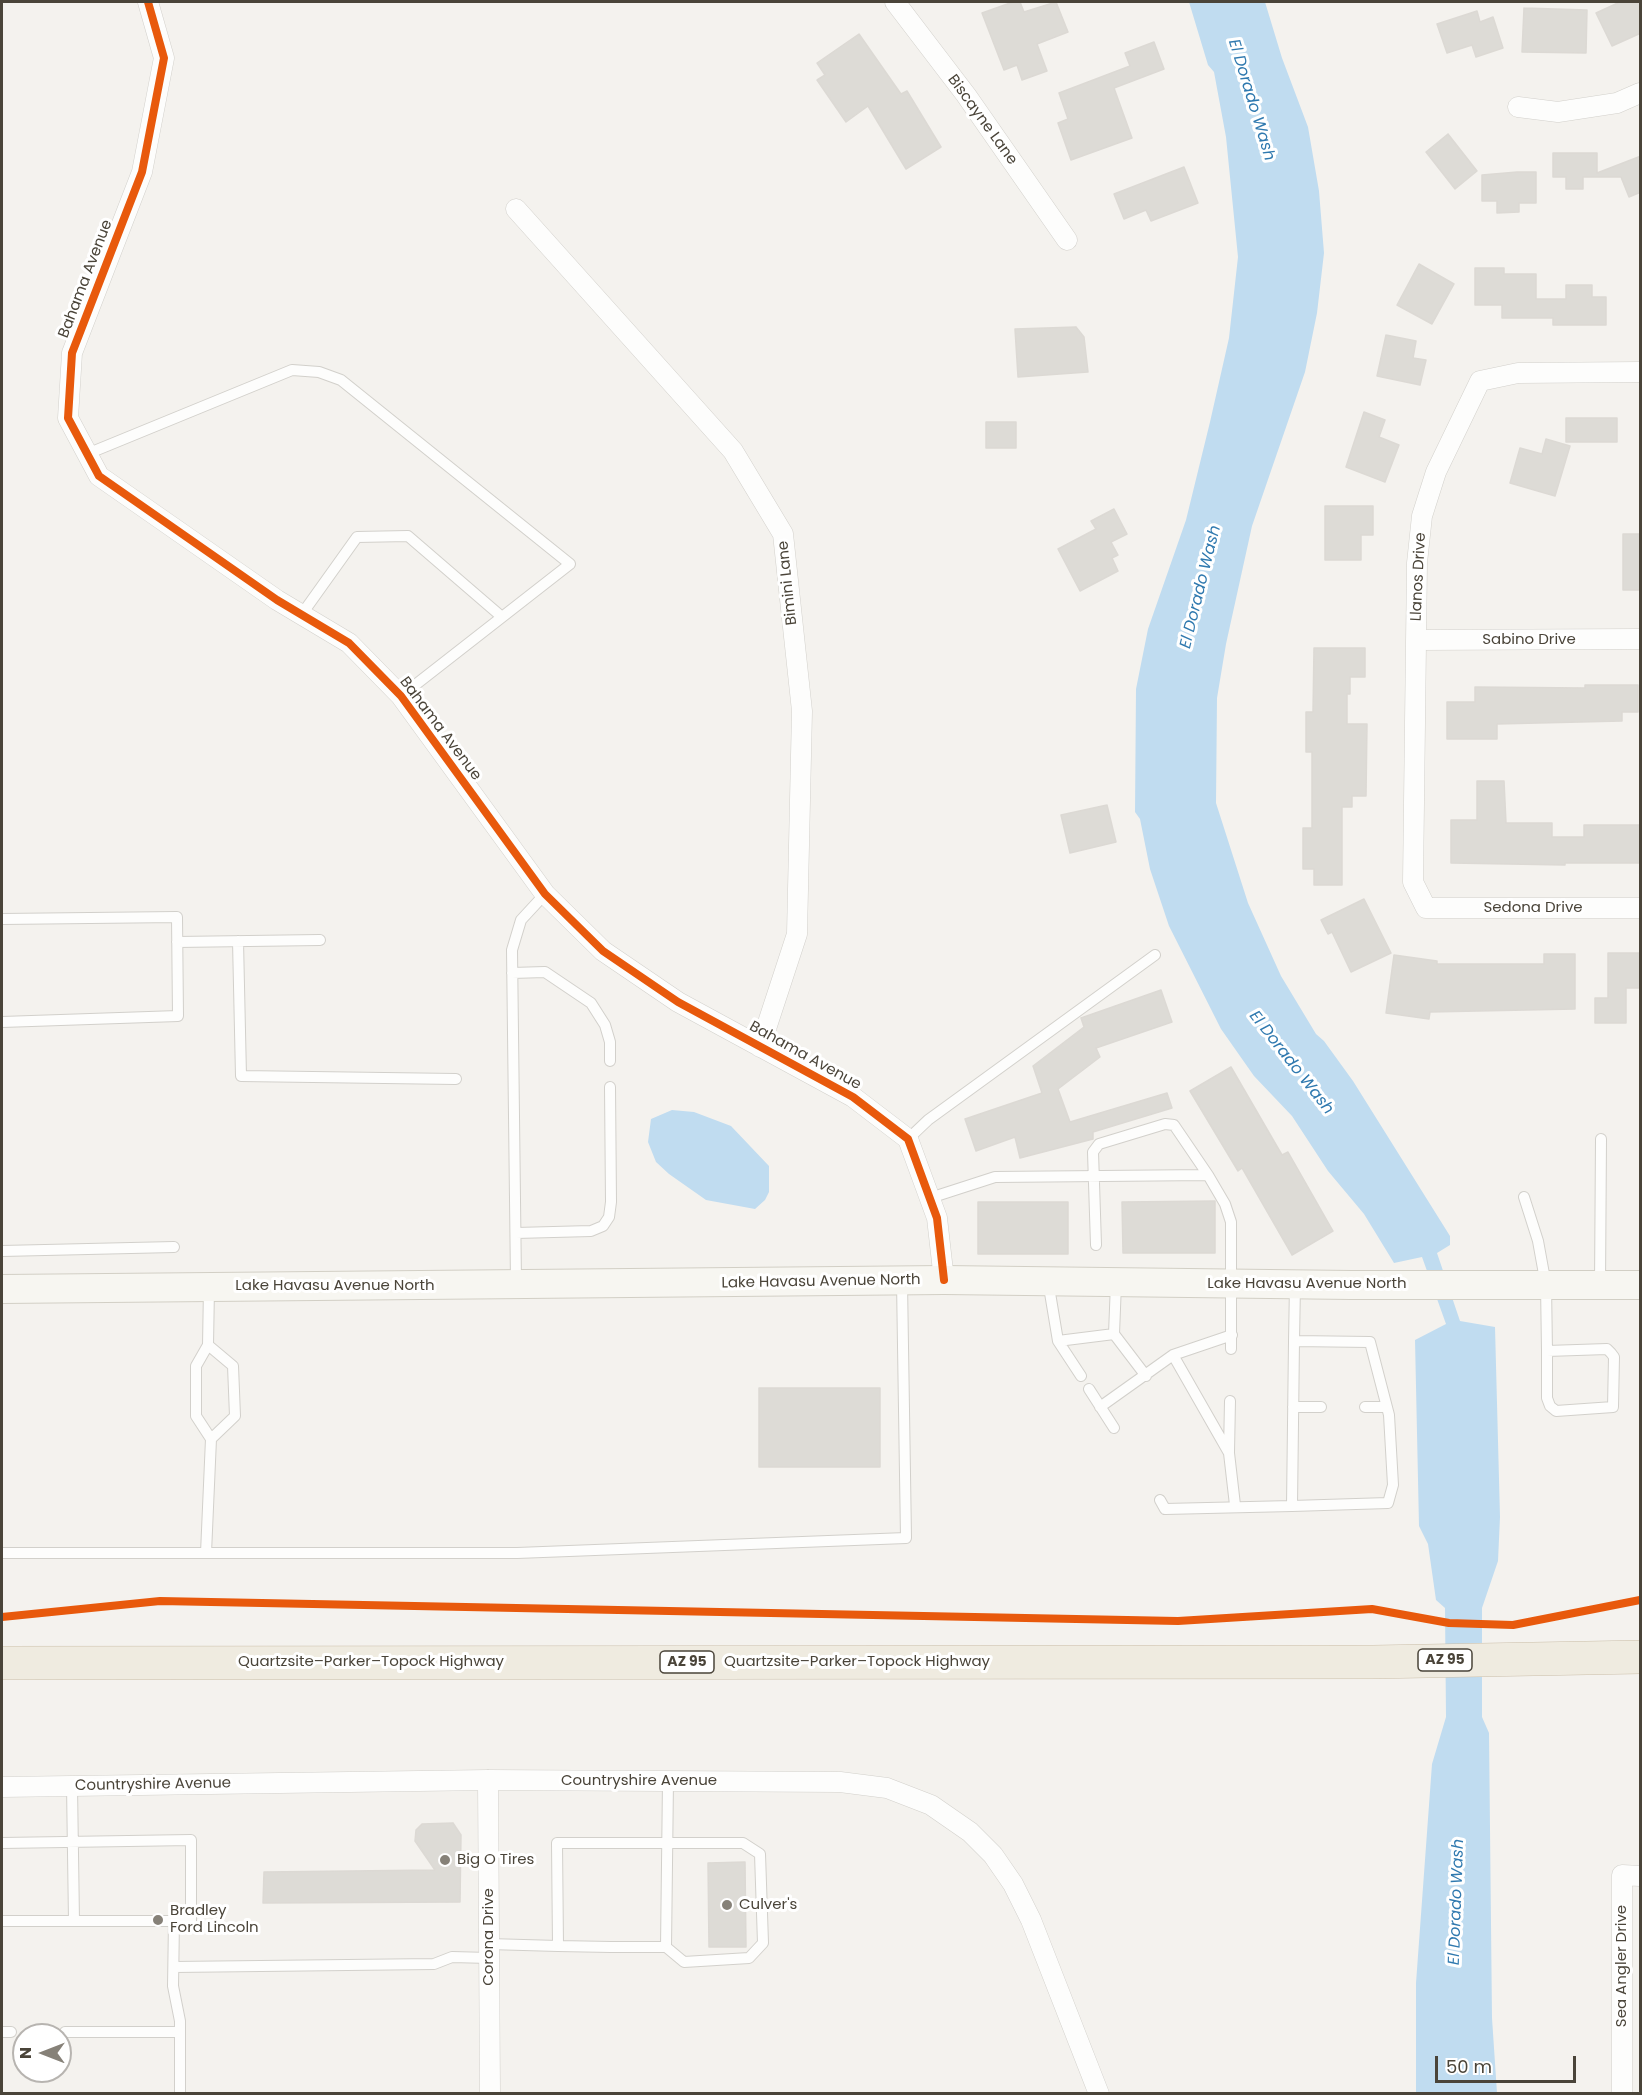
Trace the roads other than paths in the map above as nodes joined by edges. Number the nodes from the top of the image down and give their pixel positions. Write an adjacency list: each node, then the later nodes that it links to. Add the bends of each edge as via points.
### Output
1 (148, 2): 8 (street, Bahama Avenue, via 164,58 142,172 72,353 68,418)
2 (895, 2): 6 (street, Biscayne Lane, via 966,95)
3 (1641, 93): 4 (street, via 1617,103 1558,112)
4 (1518, 107)
5 (516, 209): 24 (street, Bimini Lane, via 732,451 783,534 802,711 796,934)
6 (1067, 240)
7 (1641, 372): 12 (street, Llanos Drive, via 1518,373 1480,381 1436,472 1422,516)
8 (87, 454): 9 (street, Bahama Avenue, via 99,476); 10 (lane, via 292,370 319,372 341,380 570,564)
9 (302, 614): 10 (lane, via 357,537 408,536); 13 (street, Bahama Avenue, via 349,643)
10 (502, 617): 13 (lane)
11 (1641, 639): 12 (street, Sabino Drive)
12 (1416, 640): 15 (street, Llanos Drive, via 1413,882)
13 (400, 696): 14 (street, Bahama Avenue)
14 (545, 894): 22 (lane, via 521,920 512,950); 24 (street, Bahama Avenue, via 603,951 678,1002)
15 (1426, 908): 16 (street, Sedona Drive)
16 (1641, 908)
17 (2, 919): 20 (lane, via 177,918)
18 (320, 940): 19 (lane)
19 (238, 941): 20 (lane); 26 (lane, via 241,1076)
20 (177, 942): 23 (lane, via 178,1016)
21 (1155, 956): 28 (lane, via 928,1120)
22 (512, 973): 25 (lane, via 545,972 591,1003 605,1025); 34 (lane)
23 (2, 1022)
24 (760, 1047): 28 (street, Bahama Avenue, via 853,1097)
25 (610, 1061)
26 (456, 1079)
27 (610, 1087): 34 (lane, via 609,1217 603,1226 591,1231)
28 (908, 1139): 33 (street)
29 (1601, 1139): 46 (lane)
30 (1208, 1175): 31 (lane); 31 (lane, via 1174,1125 1165,1124 1099,1144 1093,1152); 42 (lane, via 1231,1222)
31 (1094, 1176): 33 (lane, via 995,1177); 35 (lane)
32 (1524, 1197): 45 (lane)
33 (930, 1198): 38 (street, via 937,1218)
34 (516, 1233): 44 (lane)
35 (1096, 1245)
36 (174, 1247): 37 (lane)
37 (2, 1251)
38 (944, 1280): 39 (main road, Lake Havasu Avenue North); 40 (main road, Lake Havasu Avenue North)
39 (1048, 1281): 41 (main road, Lake Havasu Avenue North); 52 (lane)
40 (902, 1282): 44 (main road, Lake Havasu Avenue North); 74 (lane, via 906,1538 517,1552)
41 (1116, 1282): 42 (main road, Lake Havasu Avenue North); 50 (lane)
42 (1233, 1284): 43 (main road, Lake Havasu Avenue North); 51 (lane)
43 (1295, 1284): 45 (main road, Lake Havasu Avenue North); 53 (lane)
44 (516, 1285): 48 (main road, Lake Havasu Avenue North)
45 (1546, 1285): 46 (main road, Lake Havasu Avenue North); 56 (lane)
46 (1600, 1285): 47 (main road, Lake Havasu Avenue North)
47 (1641, 1286)
48 (209, 1287): 49 (main road, Lake Havasu Avenue North); 54 (lane)
49 (2, 1288)
50 (1114, 1334): 52 (lane); 59 (lane)
51 (1232, 1335): 55 (lane); 57 (lane)
52 (1059, 1341): 58 (lane)
53 (1294, 1341): 63 (lane); 66 (lane, via 1370,1342)
54 (208, 1345): 68 (lane, via 196,1366 196,1416); 68 (lane, via 233,1366 235,1416)
55 (1231, 1349)
56 (1546, 1351): 56 (lane, via 1550,1406 1556,1410 1613,1407 1611,1353 1606,1349)
57 (1173, 1355): 59 (lane); 69 (lane)
58 (1081, 1376)
59 (1146, 1376): 62 (lane)
60 (1089, 1389): 62 (lane)
61 (1230, 1401): 69 (lane)
62 (1100, 1407): 67 (lane)
63 (1293, 1407): 64 (lane); 72 (lane)
64 (1321, 1407)
65 (1365, 1407): 66 (lane)
66 (1386, 1407): 72 (lane, via 1393,1485 1388,1503)
67 (1114, 1428)
68 (211, 1439): 74 (lane)
69 (1229, 1453): 71 (lane)
70 (1160, 1500): 71 (lane, via 1165,1509)
71 (1235, 1505): 72 (lane)
72 (1292, 1506)
73 (2, 1553): 74 (lane)
74 (206, 1553)
75 (1641, 1657): 76 (highway, Quartzsite–Parker–Topock Highway / AZ 95, via 1373,1662)
76 (2, 1663)
77 (489, 1780): 78 (street, Countryshire Avenue); 79 (street, Countryshire Avenue); 90 (street, Corona Drive)
78 (668, 1781): 81 (lane); 96 (street, Countryshire Avenue, via 840,1782 887,1788 931,1805 970,1832 993,1855 1018,1893)
79 (72, 1786): 80 (street, Countryshire Avenue); 82 (lane)
80 (2, 1787)
81 (667, 1841): 88 (lane, via 557,1843); 89 (lane); 89 (lane, via 743,1843 760,1854 763,1942 749,1958 684,1962)
82 (72, 1842): 83 (lane); 86 (lane); 87 (lane, via 191,1840 191,1921)
83 (2, 1843)
84 (1631, 1875): 97 (street, Sea Angler Drive)
85 (2, 1921): 86 (lane)
86 (74, 1921): 87 (lane)
87 (174, 1921): 91 (lane)
88 (558, 1946): 89 (lane); 90 (lane)
89 (666, 1947)
90 (489, 1951): 91 (lane, via 434,1964); 95 (street, Corona Drive)
91 (174, 1967): 93 (lane)
92 (72, 2032): 93 (lane)
93 (180, 2032): 94 (lane)
94 (180, 2094)
95 (490, 2094)
96 (1099, 2094)
97 (1623, 2094)

